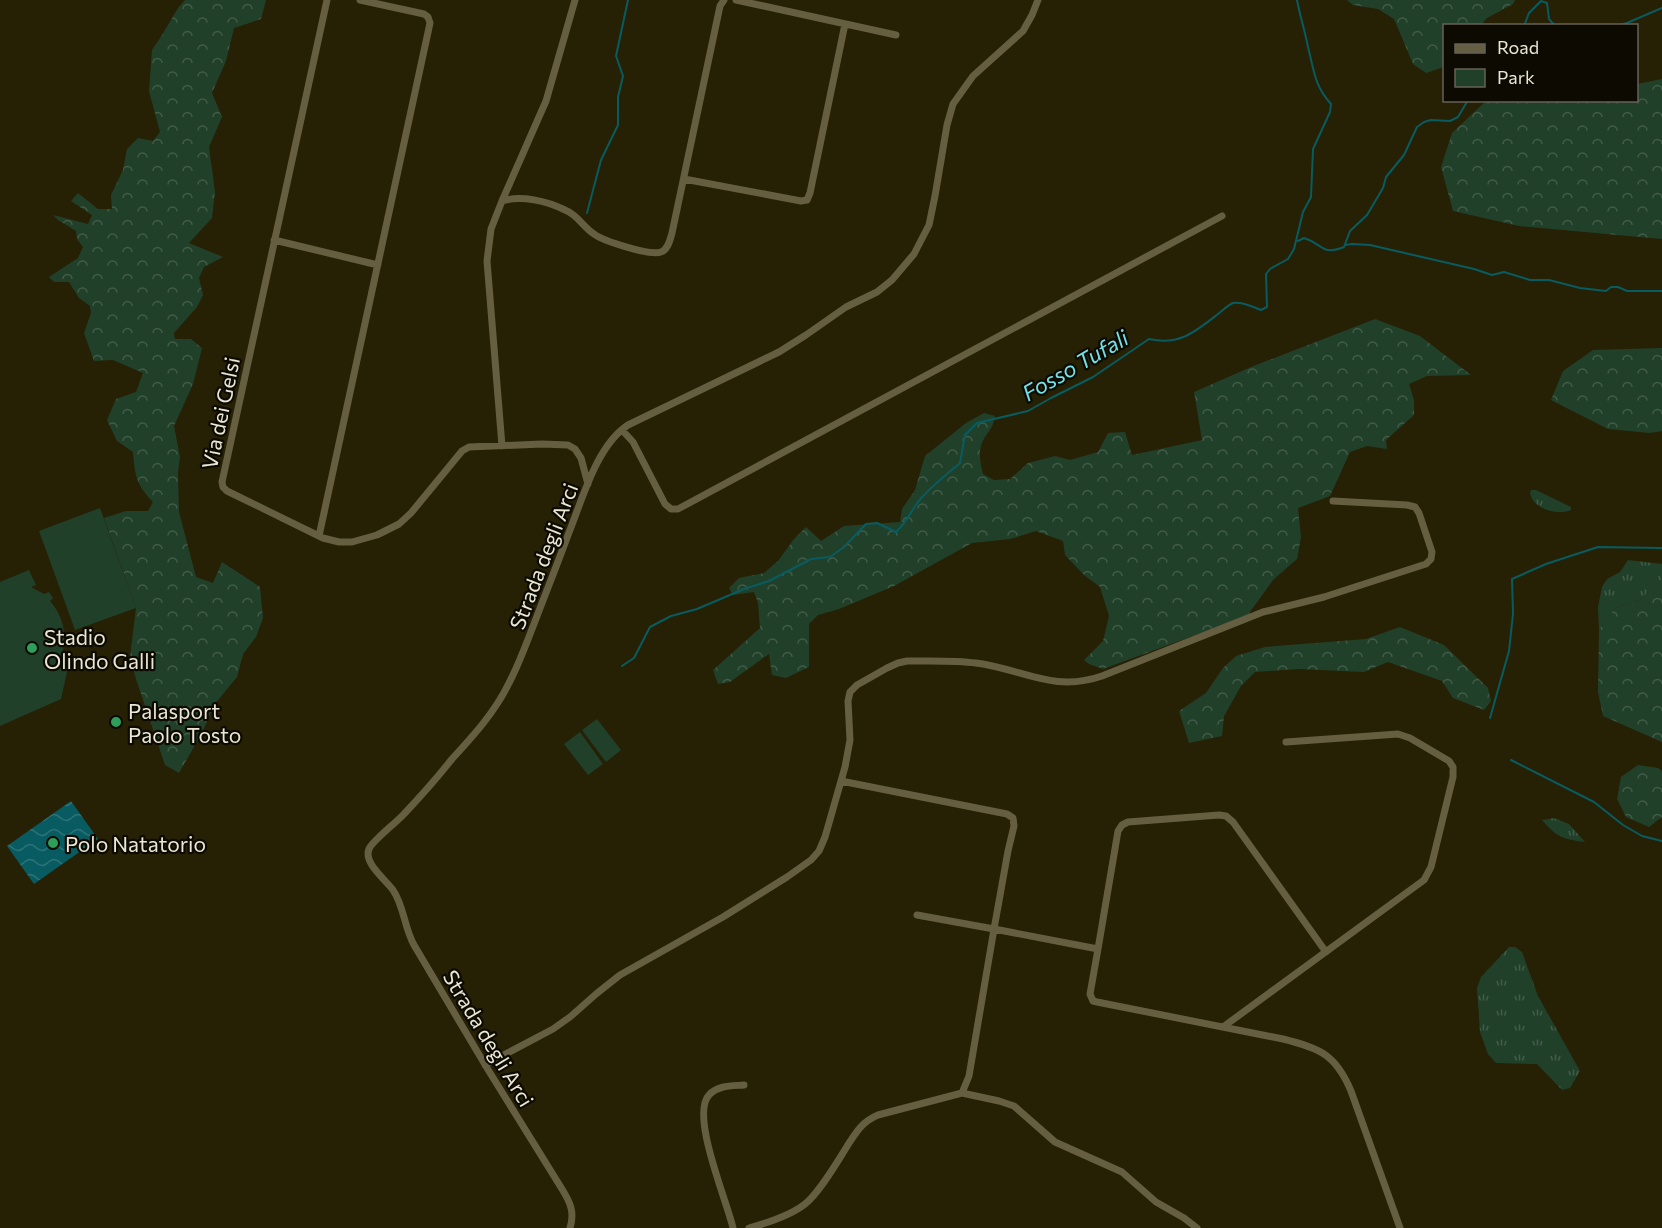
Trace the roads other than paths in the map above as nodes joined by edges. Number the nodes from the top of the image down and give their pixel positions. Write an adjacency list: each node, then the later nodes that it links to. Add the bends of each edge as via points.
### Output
1 (327, 0): 12 (street, Via dei Gelsi)
2 (360, 0): 13 (street, via 424,14 430,22)
3 (575, 0): 10 (street, via 546,101)
4 (724, 0): 9 (street)
5 (736, 0): 7 (street)
6 (1038, 0): 14 (street, Strada degli Arci, via 1023,31 973,76 953,104 929,225 914,254 892,280 786,348)
7 (845, 24): 8 (street); 9 (street, via 807,200)
8 (896, 35)
9 (684, 179): 10 (street, via 670,242 657,253 606,241 573,214 557,207 519,198)
10 (502, 201): 15 (street, via 491,229 487,261)
11 (1222, 216): 14 (street, via 678,509 665,504 631,439)
12 (274, 240): 13 (street); 18 (street, Via dei Gelsi, via 222,482 227,491)
13 (378, 265): 18 (street)
14 (622, 430): 16 (street, Strada degli Arci, via 606,449)
15 (502, 446): 16 (street, Via dei Gelsi, via 570,447 581,458); 18 (street, Via dei Gelsi, via 464,449 411,513 387,530 347,542)
16 (588, 484): 26 (street, Strada degli Arci, via 519,661 499,702 368,853 396,894 410,937)
17 (1333, 501): 20 (street, via 1415,507 1432,552 1430,561 1333,594 1263,612 1079,682 1046,680 976,663 898,663 850,692 850,740)
18 (319, 536)
19 (1286, 742): 24 (street, via 1398,734 1454,767 1427,876)
20 (841, 781): 22 (street, via 1012,817 1014,826); 26 (street, via 823,843 807,864 620,975 553,1029)
21 (917, 915): 22 (street)
22 (994, 929): 23 (street); 28 (street, via 969,1076)
23 (1098, 949): 24 (street, via 1120,827 1128,822 1219,815 1233,822); 25 (street, via 1090,994 1095,1002)
24 (1326, 952): 25 (street)
25 (1223, 1027): 33 (street, via 1304,1045 1334,1061 1351,1091)
26 (485, 1065): 29 (street, Strada degli Arci, via 565,1194 572,1212)
27 (744, 1085): 30 (street, via 715,1090 703,1110 708,1144)
28 (962, 1094): 31 (street, via 869,1119 807,1202); 32 (street, via 1014,1106 1055,1142 1122,1172 1156,1202)
29 (570, 1228)
30 (733, 1228)
31 (749, 1228)
32 (1197, 1228)
33 (1400, 1228)

